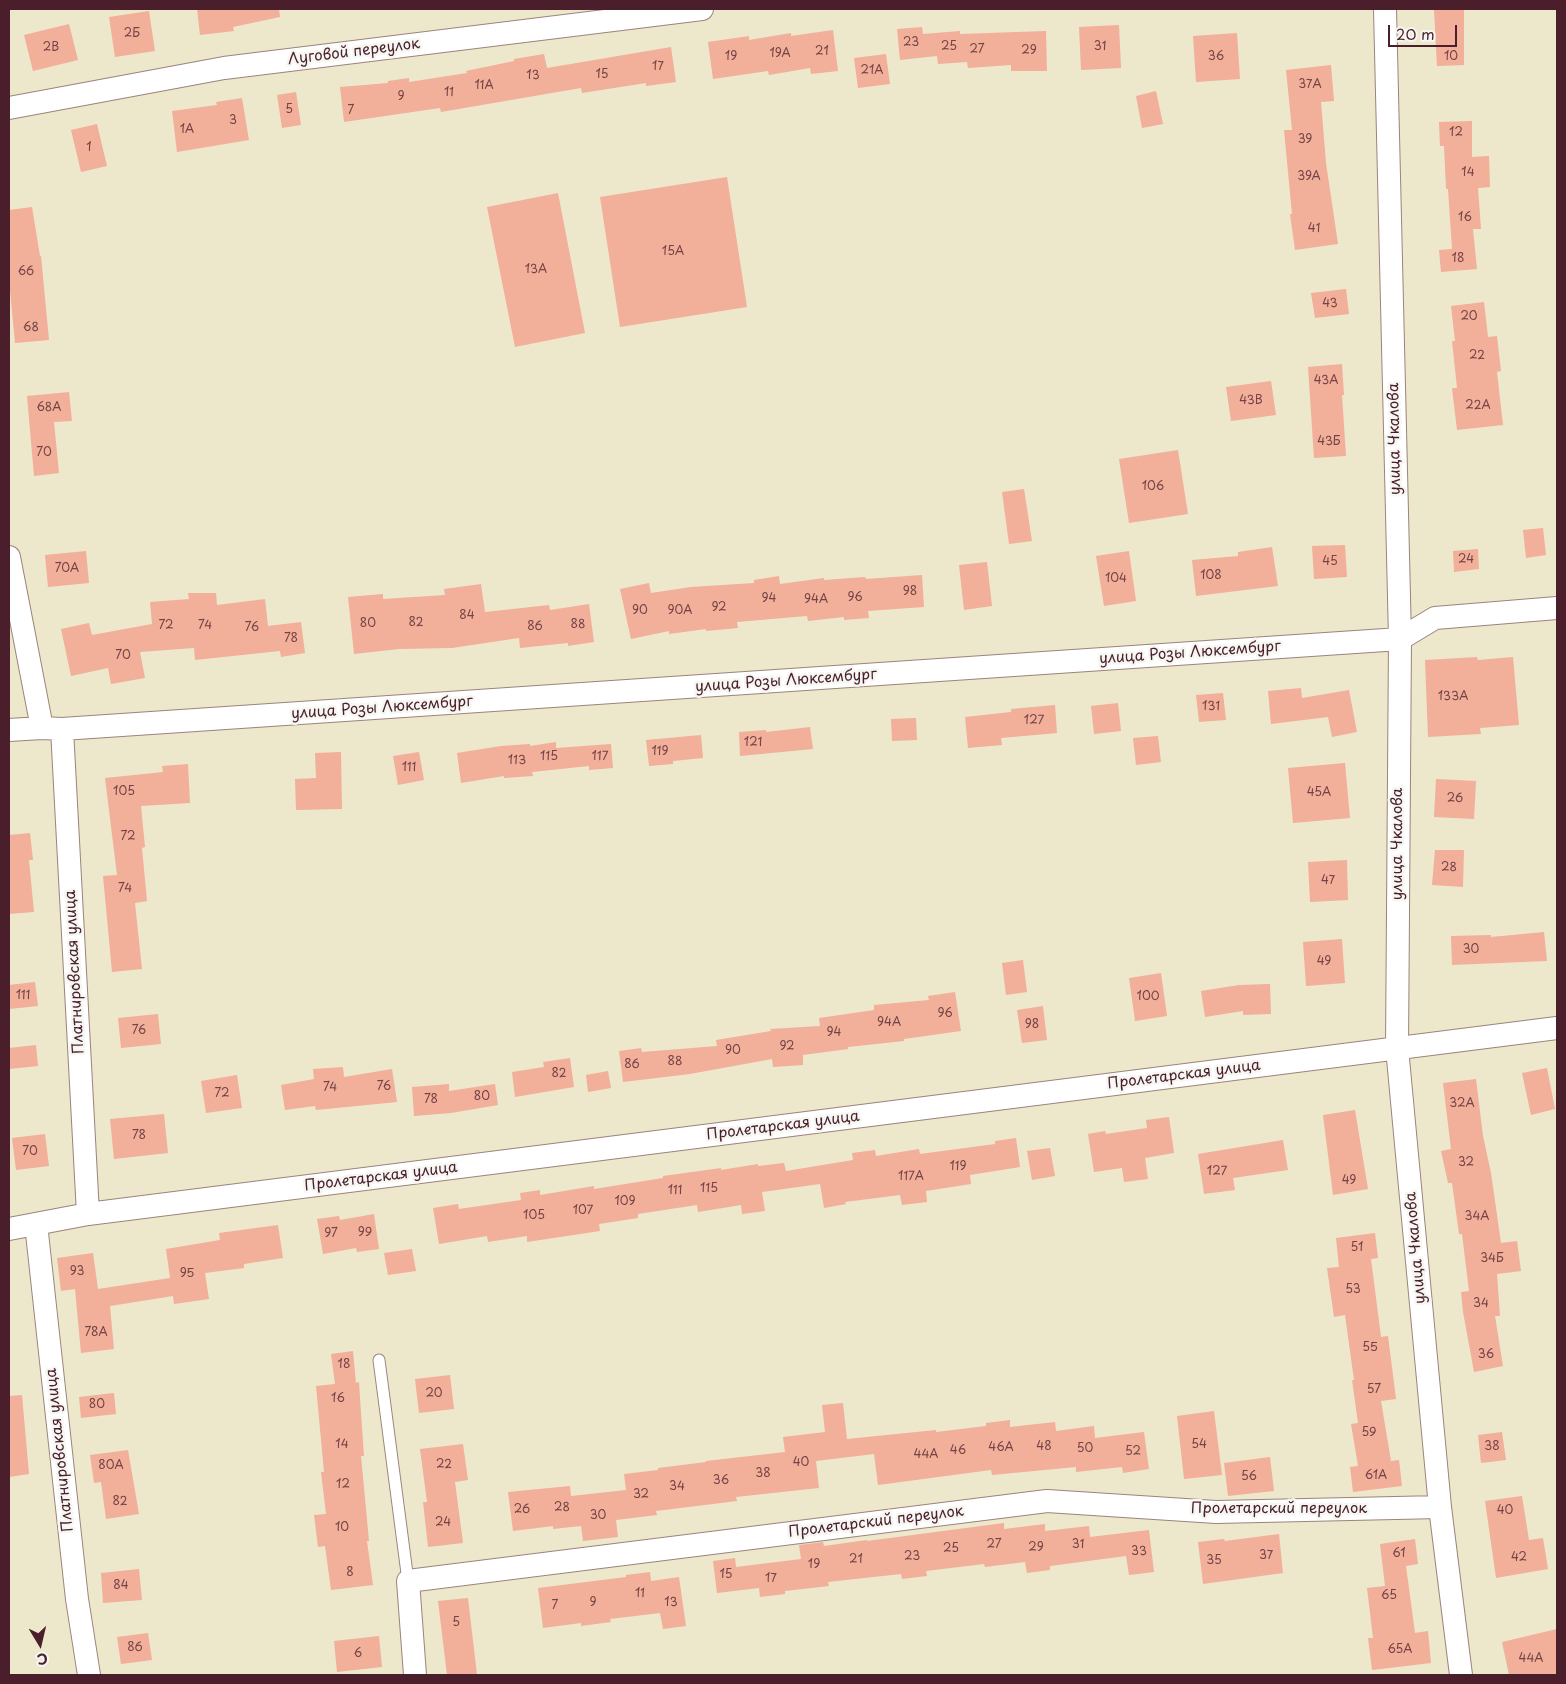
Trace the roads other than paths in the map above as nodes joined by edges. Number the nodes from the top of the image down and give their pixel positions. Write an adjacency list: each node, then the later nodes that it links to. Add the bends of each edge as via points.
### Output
1 (702, 9): 3 (street, Луговой переулок, via 224,68)
2 (1385, 9): 6 (street, улица Чкалова)
3 (9, 108)
4 (9, 557): 7 (street, Платнировская улица)
5 (1557, 608): 6 (street, улица Розы Люксембург, via 1435,618)
6 (1400, 639): 7 (street, улица Розы Люксембург); 10 (street, улица Чкалова)
7 (52, 729): 8 (street, улица Розы Люксембург); 11 (street, Платнировская улица)
8 (9, 730)
9 (1557, 1028): 10 (street, Пролетарская улица)
10 (1397, 1048): 11 (street, Пролетарская улица); 15 (street, улица Чкалова)
11 (88, 1214): 12 (street, Пролетарская улица)
12 (36, 1224): 13 (street, Пролетарская улица); 17 (street, Платнировская улица, via 76,1599)
13 (9, 1229)
14 (379, 1360): 16 (lane)
15 (1440, 1507): 16 (street, Пролетарский переулок, via 1216,1512 1047,1501); 19 (street, улица Чкалова)
16 (408, 1581): 18 (street)
17 (88, 1675)
18 (415, 1675)
19 (1461, 1675)

